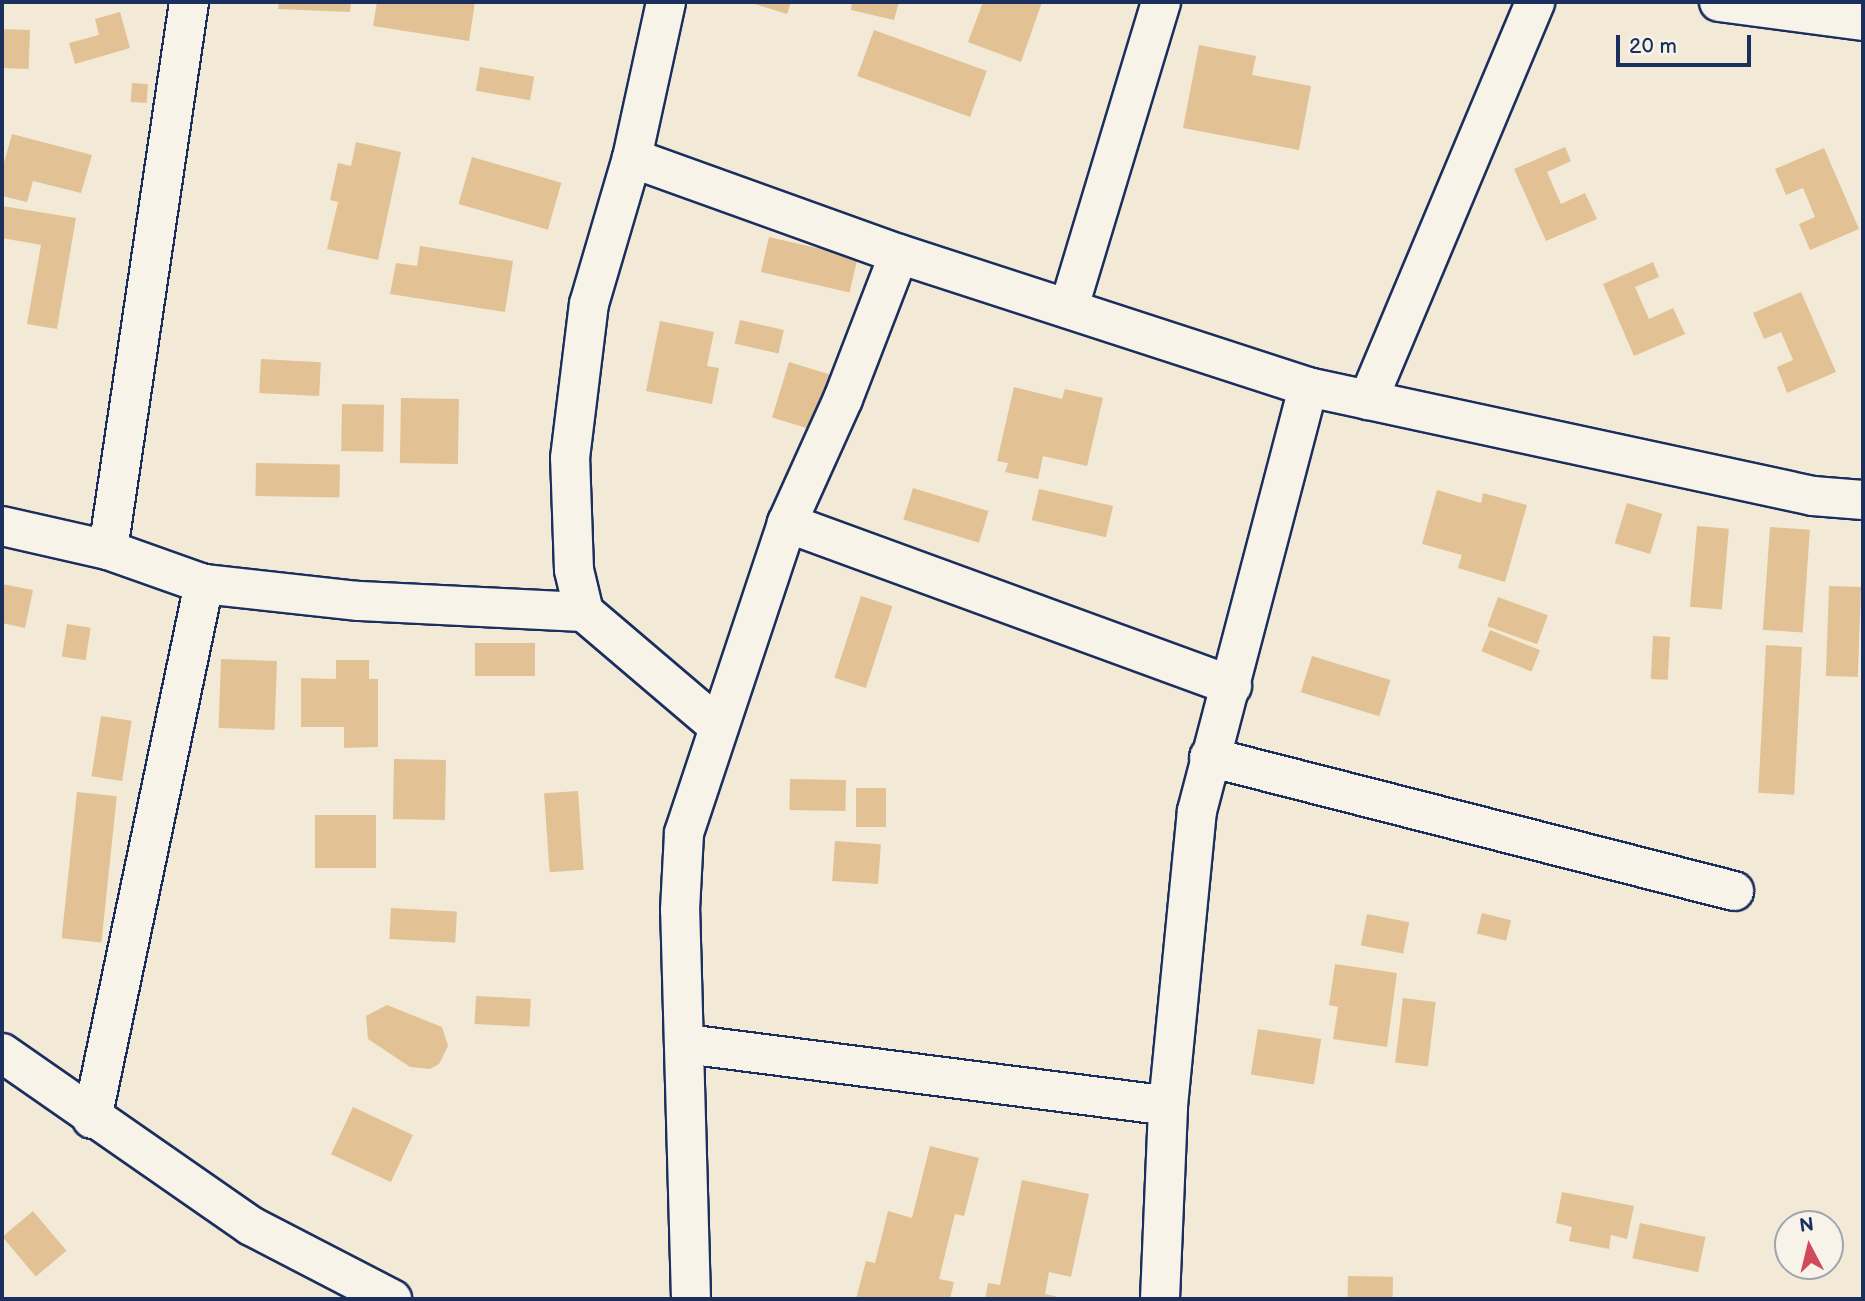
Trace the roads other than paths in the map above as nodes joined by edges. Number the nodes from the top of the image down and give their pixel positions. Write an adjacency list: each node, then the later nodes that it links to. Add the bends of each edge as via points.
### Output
1 (189, 2): 15 (street)
2 (666, 2): 7 (street)
3 (1161, 2): 9 (street)
4 (1535, 2): 11 (street)
5 (1719, 2): 6 (street)
6 (1863, 21)
7 (632, 158): 8 (street); 17 (street, via 589,304 570,458 574,570)
8 (899, 254): 9 (street); 13 (street, via 844,399)
9 (1069, 307): 10 (street)
10 (1308, 387): 11 (street); 18 (street)
11 (1368, 400): 12 (street, via 1813,496)
12 (1863, 500)
13 (787, 523): 18 (street); 19 (street)
14 (2, 526): 15 (street)
15 (108, 550): 16 (street)
16 (204, 584): 17 (street, via 359,601); 25 (street)
17 (584, 612): 19 (street)
18 (1232, 686): 20 (street)
19 (717, 725): 22 (street, via 684,833 680,911)
20 (1209, 757): 21 (street); 24 (street, via 1197,811)
21 (1734, 891)
22 (686, 1044): 24 (street); 27 (street)
23 (2, 1053): 25 (street)
24 (1168, 1106): 28 (street)
25 (92, 1119): 26 (street, via 251,1226)
26 (392, 1299)
27 (691, 1299)
28 (1160, 1299)

